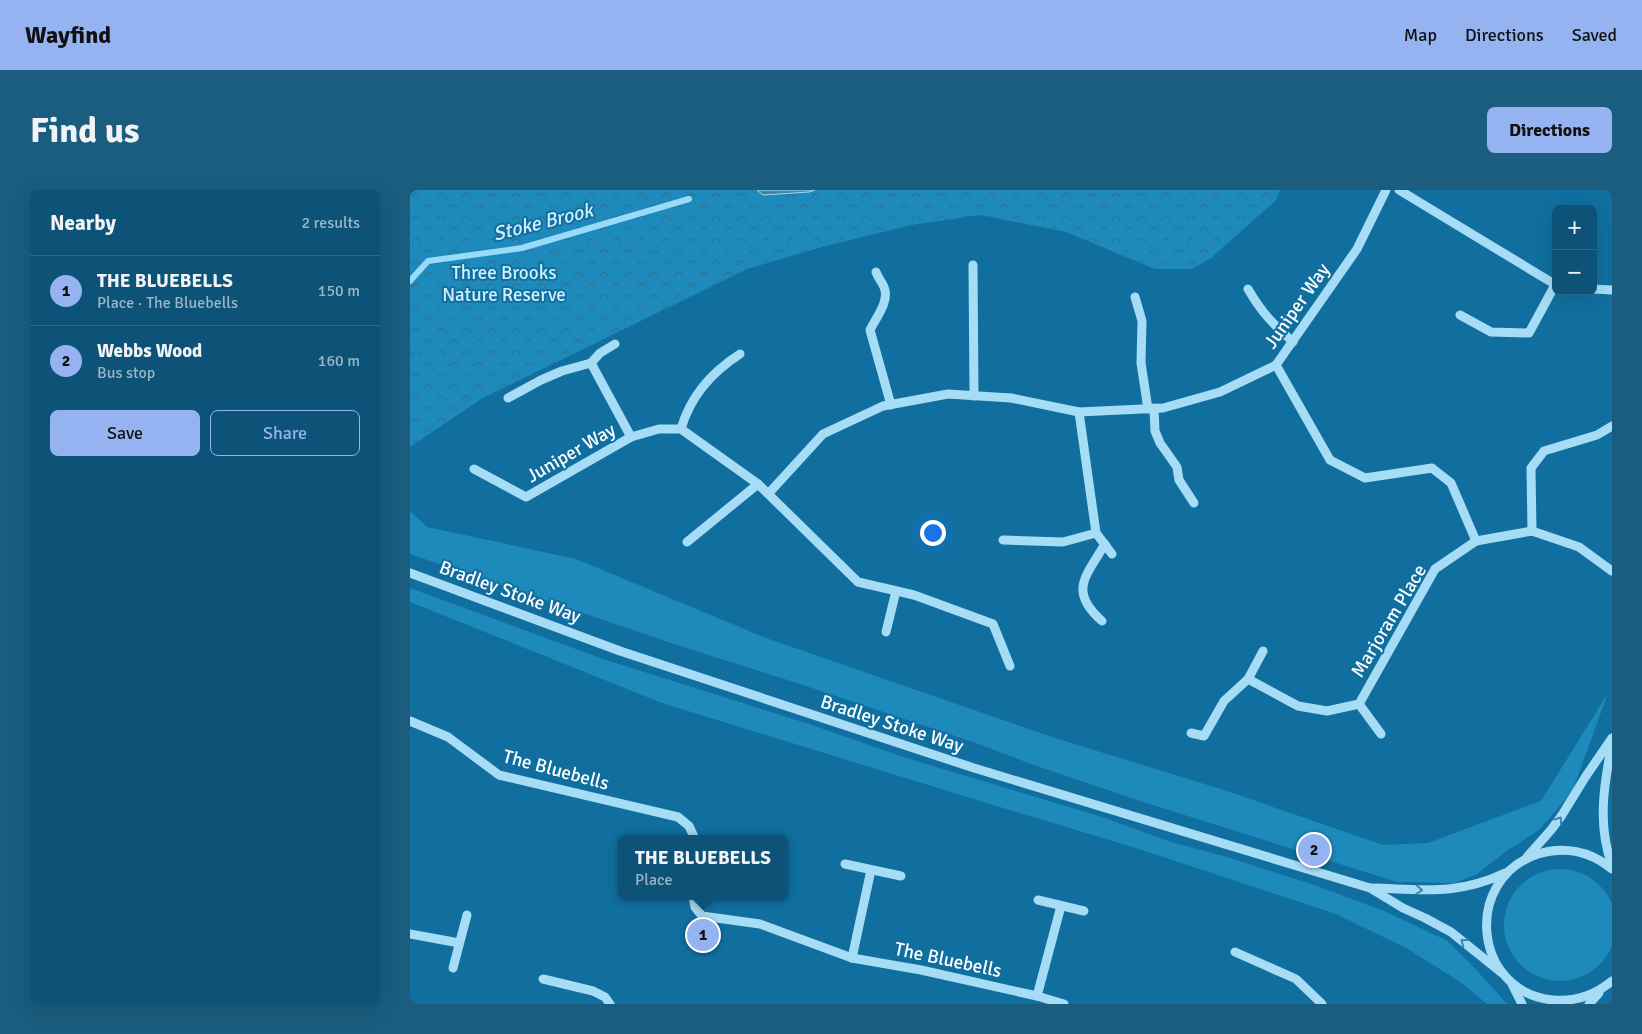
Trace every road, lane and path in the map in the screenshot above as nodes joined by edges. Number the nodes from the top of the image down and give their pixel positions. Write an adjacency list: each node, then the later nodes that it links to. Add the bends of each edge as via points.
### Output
1 (1386, 190): 12 (street, Juniper Way, via 1357,249)
2 (1398, 190): 5 (street)
3 (973, 265): 17 (street)
4 (876, 272): 19 (street, via 886,294 884,305 870,330)
5 (1552, 283)
6 (1248, 289): 12 (street, via 1271,323)
7 (1597, 289): 9 (street)
8 (1552, 290): 11 (street, via 1529,332 1491,332)
9 (1612, 290)
10 (1135, 297): 20 (street, via 1142,321 1141,363)
11 (1460, 315)
12 (1293, 342): 16 (street, Juniper Way)
13 (615, 344): 15 (street)
14 (740, 354): 23 (street, via 706,382 691,403)
15 (591, 363): 18 (street, via 562,371); 24 (street, Juniper Way)
16 (1276, 365): 20 (street, Juniper Way, via 1220,392 1163,408); 32 (street, via 1330,460 1365,478 1432,468 1451,483)
17 (974, 396): 19 (street, Juniper Way, via 948,394); 21 (street, Juniper Way, via 1011,398)
18 (508, 398)
19 (891, 405): 27 (street, Juniper Way, via 823,434)
20 (1151, 408): 21 (street, Juniper Way); 28 (street, via 1160,443 1177,466 1179,480)
21 (1079, 412): 30 (street)
22 (1612, 426): 29 (street, via 1597,435 1544,451 1532,468)
23 (681, 429): 24 (street, Juniper Way, via 659,429); 26 (street)
24 (631, 437): 25 (street, Juniper Way, via 526,497)
25 (474, 469)
26 (758, 484): 27 (street); 33 (street)
27 (768, 493): 38 (street, via 858,582)
28 (1194, 503)
29 (1532, 531): 32 (street, Marjoram Place); 36 (street, Marjoram Place, via 1580,547)
30 (1096, 533): 31 (street, via 1063,542); 34 (street)
31 (1003, 540)
32 (1476, 541): 44 (street, Marjoram Place, via 1435,570)
33 (686, 542)
34 (1105, 544): 35 (street); 39 (street, via 1085,576 1082,589 1085,602)
35 (1112, 554)
36 (1612, 571)
37 (410, 573): 58 (street, Bradley Stoke Way, via 620,650 974,768)
38 (896, 591): 40 (street); 42 (street, via 914,594 993,624)
39 (1102, 621)
40 (886, 632)
41 (1263, 651): 43 (street)
42 (1010, 666)
43 (1248, 679): 44 (street, Marjoram Place, via 1298,706 1328,711); 46 (street, via 1224,701 1204,736)
44 (1359, 704): 47 (street, Marjoram Place)
45 (410, 721): 50 (street, The Bluebells, via 448,737 499,775 678,817 689,826)
46 (1190, 733)
47 (1381, 734)
48 (1612, 738): 51 (street, one-way to 48, via 1562,816)
49 (1612, 743): 53 (street, via 1602,807)
50 (693, 835)
51 (1527, 858): 54 (street, via 1549,850 1570,850 1592,856); 56 (street)
52 (845, 864): 55 (street)
53 (1612, 865)
54 (1612, 869)
55 (872, 870): 57 (street); 67 (street)
56 (1506, 873): 58 (street, Bradley Stoke Way, one-way to 56, via 1455,889 1481,884); 69 (street, via 1491,895 1485,924 1488,947)
57 (900, 876)
58 (1370, 888): 69 (street, Bradley Stoke Way, one-way to 58, via 1451,932)
59 (693, 900): 67 (street, The Bluebells, via 694,907 702,916 760,924)
60 (1038, 900): 61 (street)
61 (1061, 906): 62 (street); 74 (street)
62 (1084, 911)
63 (467, 915): 65 (street)
64 (410, 934): 65 (street)
65 (459, 943): 68 (street)
66 (1234, 952): 77 (street, via 1296,979)
67 (852, 958): 74 (street, The Bluebells)
68 (453, 968)
69 (1502, 973): 72 (street)
70 (543, 979): 75 (street, via 593,991 605,997)
71 (1612, 981): 73 (street)
72 (1511, 982): 73 (street, via 1526,993 1563,1001 1584,998); 78 (street)
73 (1603, 989): 79 (street)
74 (1038, 996): 76 (street, The Bluebells)
75 (610, 1004)
76 (1064, 1004)
77 (1322, 1004)
78 (1522, 1004)
79 (1589, 1004)

